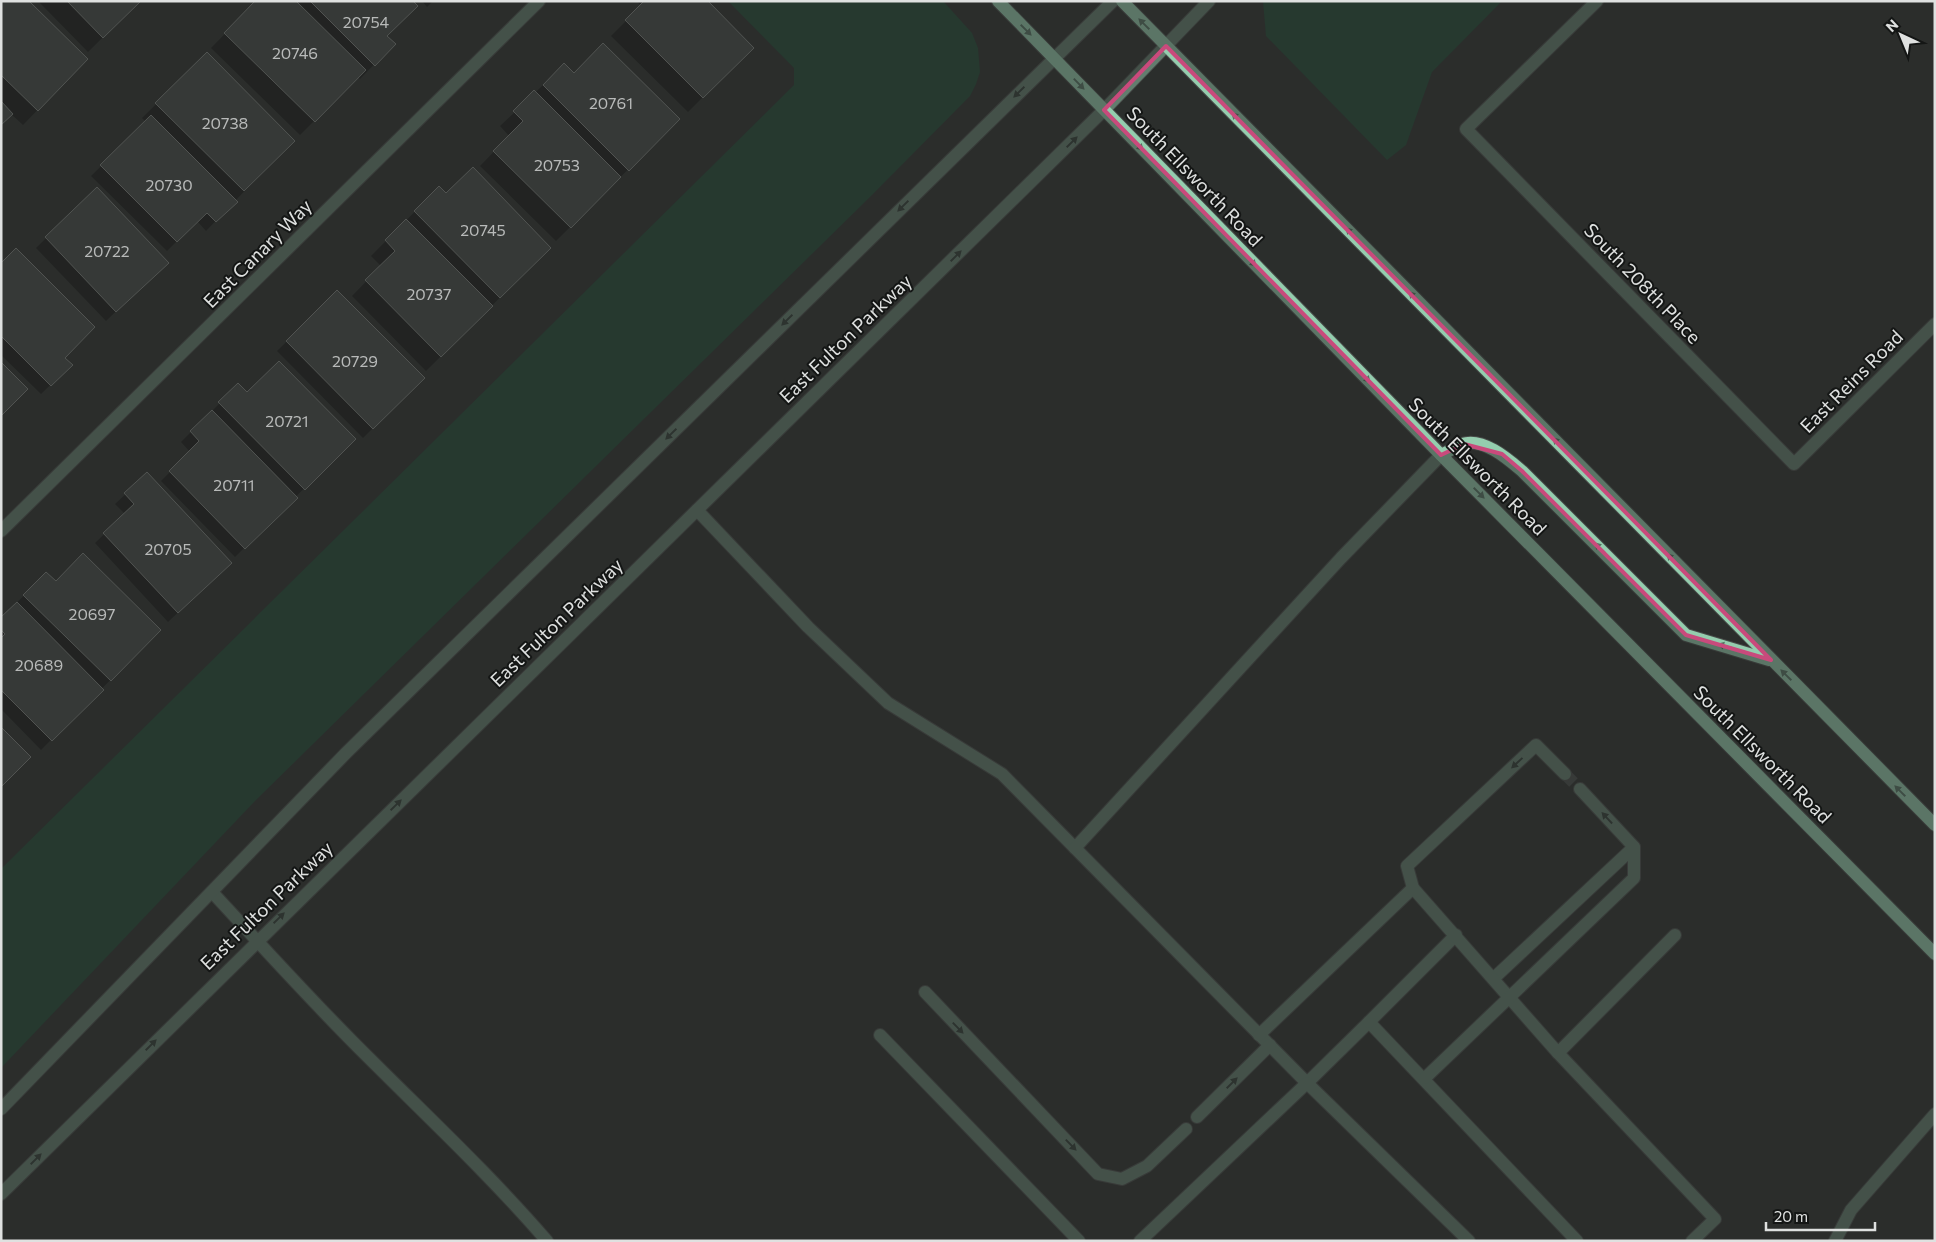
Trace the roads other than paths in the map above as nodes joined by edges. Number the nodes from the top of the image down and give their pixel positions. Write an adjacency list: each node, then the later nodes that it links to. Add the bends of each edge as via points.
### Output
1 (539, 1): 14 (street, East Canary Way)
2 (998, 1): 8 (main road, South Ellsworth Road, one-way to 8)
3 (1113, 1): 8 (street)
4 (1122, 1): 7 (main road, one-way to 4)
5 (1209, 1): 7 (street, East Fulton Parkway)
6 (1596, 1): 12 (street, South 208th Place, via 1466,130)
7 (1166, 46): 9 (street, East Fulton Parkway); 15 (main road, one-way to 7)
8 (1054, 58): 9 (main road, South Ellsworth Road, one-way to 9); 22 (street, one-way to 22, via 353,746)
9 (1104, 110): 11 (main road, South Ellsworth Road, one-way to 11); 13 (street, East Fulton Parkway, one-way to 9)
10 (1935, 324): 12 (street, East Reins Road)
11 (1441, 455): 15 (main road, one-way to 11, via 1686,635 1502,454 1482,446 1464,444); 20 (street, via 1334,566); 28 (main road, South Ellsworth Road, one-way to 28)
12 (1794, 464)
13 (697, 510): 20 (street, via 808,626 888,703 1002,774); 27 (street, East Fulton Parkway, one-way to 13)
14 (1, 531)
15 (1771, 660): 18 (main road, one-way to 15)
16 (1565, 774): 21 (street, one-way to 21, via 1536,745 1407,866)
17 (1580, 789): 19 (street, one-way to 17)
18 (1935, 825)
19 (1634, 847): 23 (street); 24 (street, via 1634,878)
20 (1075, 848): 34 (street)
21 (1413, 888): 25 (street); 34 (street)
22 (212, 892): 27 (street); 39 (street)
23 (1574, 903): 24 (street); 29 (street)
24 (1590, 920): 31 (street)
25 (1456, 935): 29 (street); 32 (street)
26 (1675, 935): 36 (street)
27 (257, 940): 43 (street, East Fulton Parkway, one-way to 27); 44 (street, via 368,1057 506,1194)
28 (1935, 954)
29 (1494, 978): 31 (street)
30 (925, 992): 42 (street, one-way to 42, via 1098,1174 1122,1179 1148,1166)
31 (1511, 996): 36 (street); 37 (street)
32 (1369, 1022): 37 (street); 38 (street)
33 (880, 1035): 45 (street)
34 (1260, 1035): 35 (street)
35 (1270, 1045): 38 (street); 41 (street, one-way to 35)
36 (1558, 1053): 49 (street, via 1715,1219)
37 (1425, 1078): 48 (street)
38 (1308, 1083): 46 (street); 47 (street)
39 (1, 1109)
40 (1935, 1114): 50 (street, via 1850,1210)
41 (1197, 1117)
42 (1186, 1129)
43 (1, 1194)
44 (547, 1241)
45 (1079, 1241)
46 (1140, 1241)
47 (1469, 1241)
48 (1577, 1241)
49 (1692, 1241)
50 (1835, 1241)

